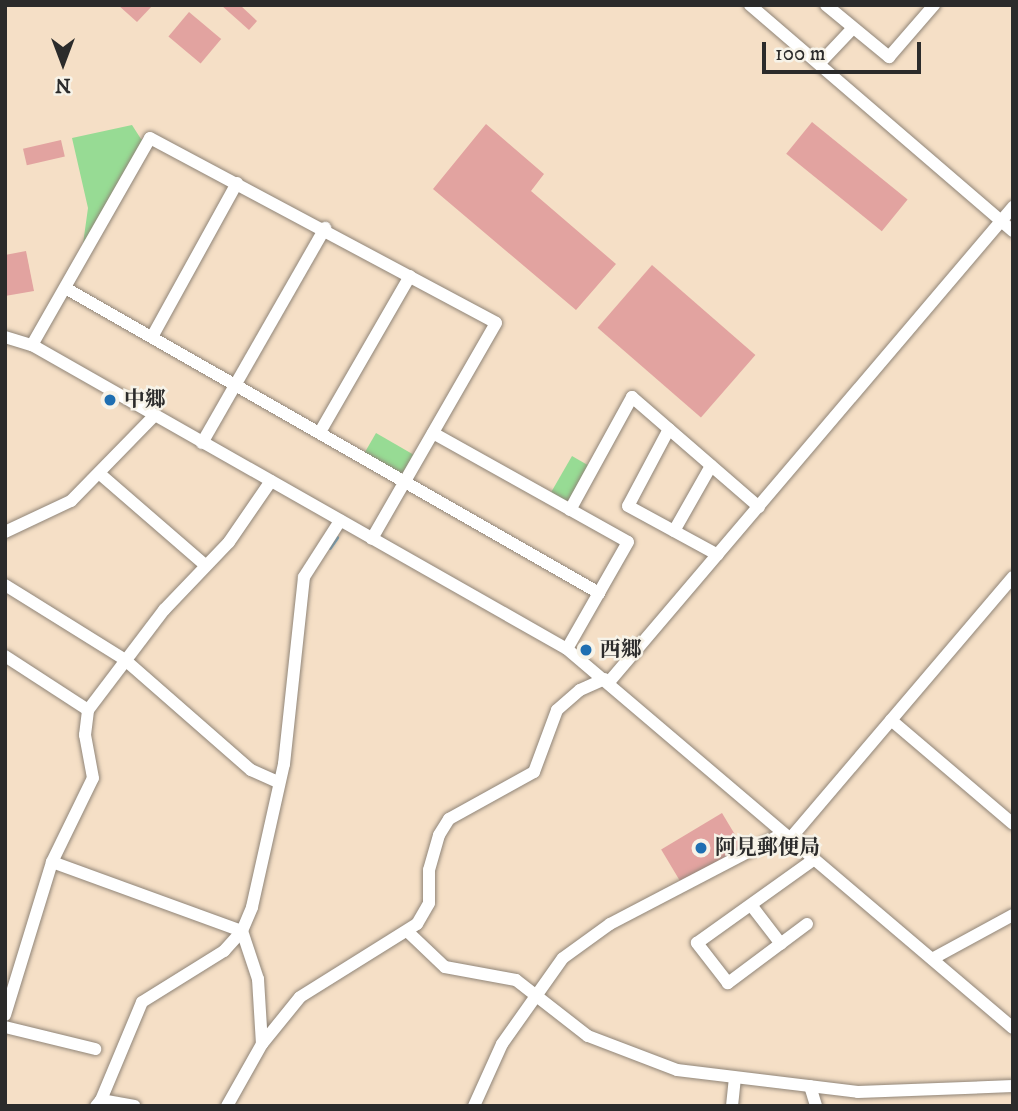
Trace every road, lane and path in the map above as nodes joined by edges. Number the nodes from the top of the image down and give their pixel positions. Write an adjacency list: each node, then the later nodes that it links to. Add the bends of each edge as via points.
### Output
1 (750, 5): 5 (street)
2 (826, 5): 4 (street)
3 (934, 5): 4 (street, via 889,57)
4 (852, 29): 5 (street)
5 (818, 64): 8 (street)
6 (237, 183): 9 (street); 12 (street, via 150,138); 14 (street)
7 (1013, 207): 8 (street)
8 (1001, 221): 10 (street); 26 (street)
9 (326, 228): 11 (street); 16 (street)
10 (1013, 231)
11 (410, 276): 19 (street); 20 (street, via 496,323)
12 (67, 289): 14 (street); 15 (street)
13 (5, 337): 15 (street)
14 (152, 337): 16 (street)
15 (32, 345): 17 (street)
16 (236, 385): 19 (street); 21 (street)
17 (155, 415): 21 (street); 23 (street)
18 (668, 429): 22 (street); 27 (street, via 632,397); 29 (street, via 628,506)
19 (320, 432): 25 (street)
20 (433, 433): 25 (street); 27 (street)
21 (202, 443): 24 (street)
22 (711, 466): 26 (street); 29 (street)
23 (100, 474): 30 (street, via 71,501); 33 (street)
24 (271, 481): 28 (street); 33 (street, via 229,542)
25 (405, 482): 31 (street); 36 (street)
26 (759, 507): 32 (street)
27 (570, 510): 36 (street, via 628,542)
28 (340, 521): 31 (street); 43 (street, via 304,577 289,725)
29 (674, 531): 32 (street)
30 (5, 532)
31 (372, 539): 37 (street)
32 (718, 555): 40 (street)
33 (205, 565): 39 (street)
34 (1013, 577): 42 (street)
35 (5, 584): 39 (street)
36 (599, 593): 37 (street)
37 (566, 649): 40 (street)
38 (5, 656): 41 (street)
39 (124, 659): 41 (street); 43 (street, via 251,770)
40 (607, 681): 45 (street); 52 (street, via 580,690 557,710 534,772 449,819 429,870 429,903 417,925)
41 (88, 710): 47 (street, via 85,735 93,778)
42 (891, 720): 44 (street); 45 (street)
43 (278, 782): 51 (street, via 252,907)
44 (1013, 824)
45 (785, 837): 46 (street); 55 (street, via 585,938)
46 (813, 860): 48 (street); 54 (street)
47 (52, 862): 51 (street); 56 (street)
48 (751, 905): 53 (street); 53 (street, via 697,943 728,983)
49 (1013, 915): 54 (street)
50 (807, 924): 53 (street)
51 (242, 931): 59 (street, via 258,979); 64 (street, via 224,951 142,1002)
52 (407, 931): 55 (street, via 445,967 516,980); 59 (street, via 300,997)
53 (781, 944)
54 (932, 959): 58 (street)
55 (534, 995): 61 (street, via 606,1045 677,1070); 67 (street, via 502,1044)
56 (5, 1015)
57 (5, 1027): 60 (street)
58 (1013, 1028)
59 (262, 1044): 66 (street)
60 (95, 1049)
61 (735, 1079): 62 (street); 68 (street)
62 (810, 1086): 63 (street, via 858,1092); 69 (street)
63 (1013, 1086)
64 (98, 1103): 65 (street)
65 (134, 1106)
66 (227, 1106)
67 (474, 1106)
68 (732, 1106)
69 (816, 1106)

